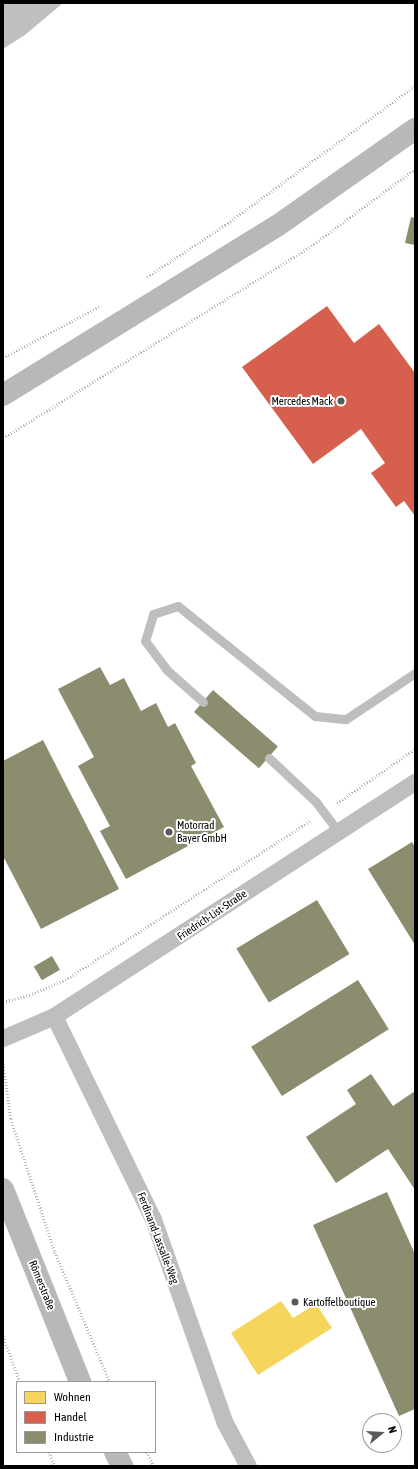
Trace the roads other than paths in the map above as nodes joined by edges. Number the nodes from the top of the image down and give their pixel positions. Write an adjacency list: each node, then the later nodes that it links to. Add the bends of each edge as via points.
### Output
1 (415, 129): 2 (main road, via 277,226)
2 (3, 395)
3 (415, 673): 4 (lane, via 346,719 315,716 178,606 154,614 145,641 167,670)
4 (203, 702)
5 (269, 758): 7 (lane, via 316,802)
6 (415, 782): 7 (street, Friedrich-List-Straße)
7 (337, 830): 8 (street, Friedrich-List-Straße, via 194,927)
8 (54, 1016): 9 (street, Friedrich-List-Straße); 14 (street, Ferdinand-Lassalle-Weg, via 153,1220 225,1423)
9 (3, 1038)
10 (3, 1189): 11 (main road, Römerstraße)
11 (80, 1381)
12 (116, 1453): 13 (main road)
13 (122, 1466)
14 (248, 1466)

